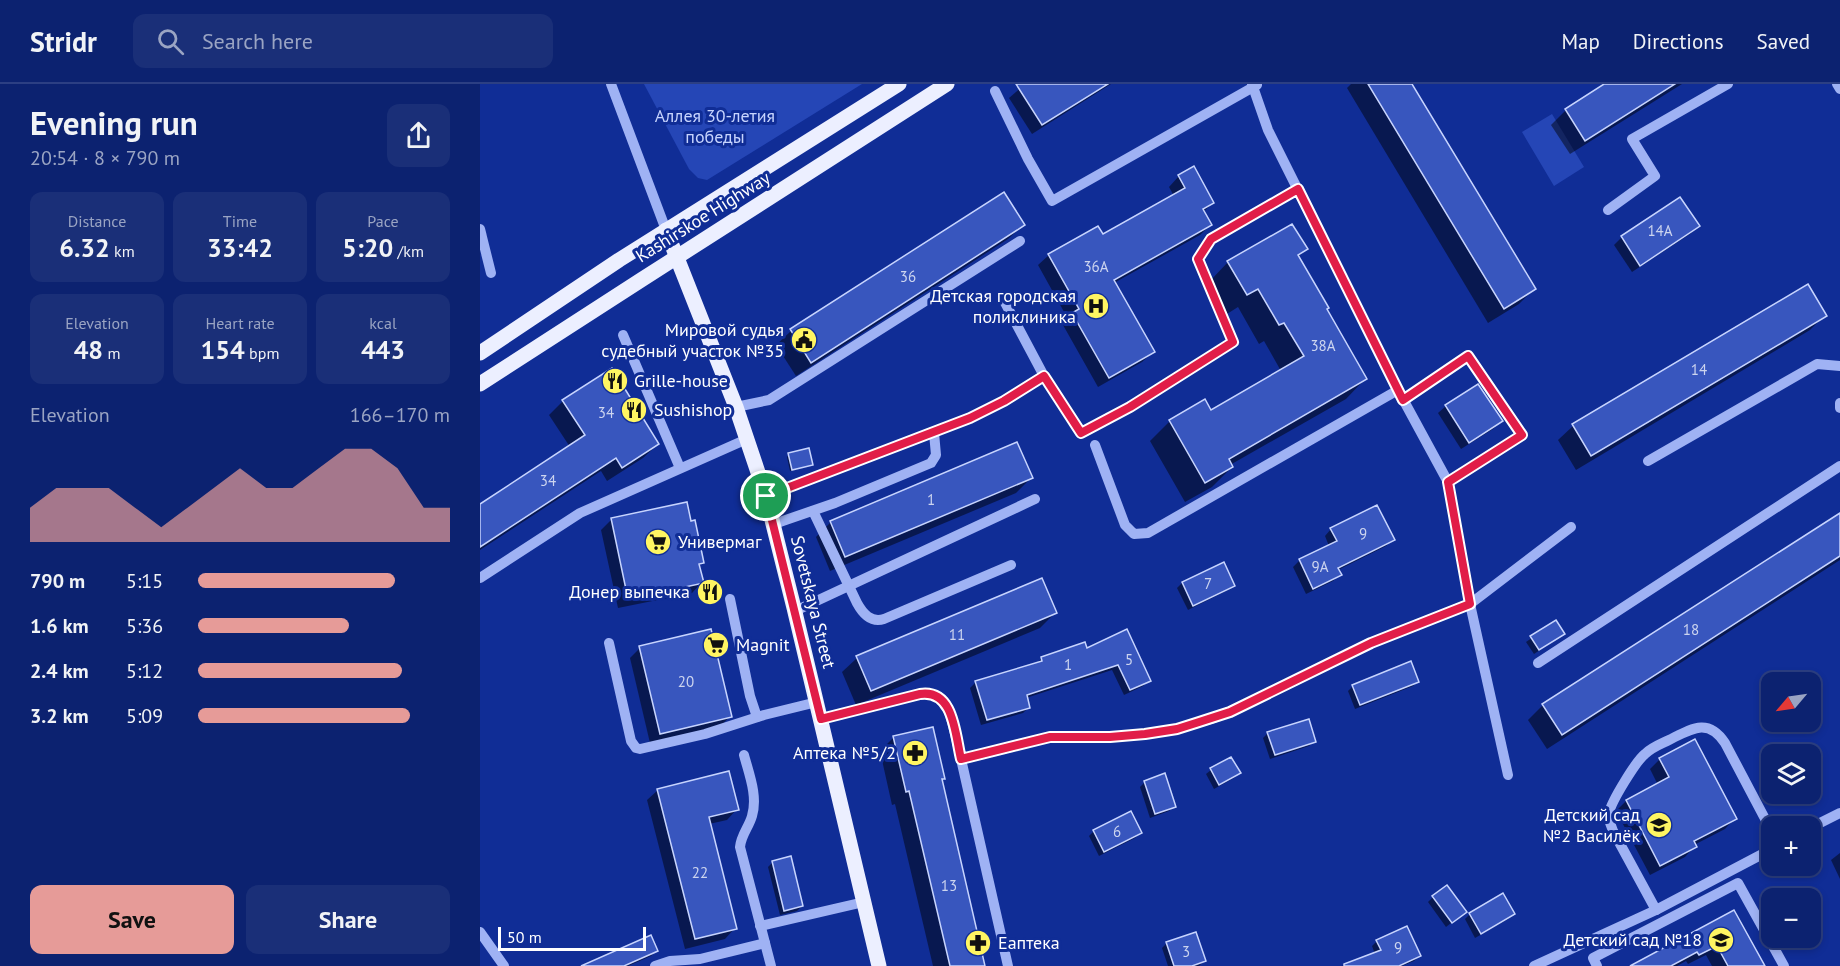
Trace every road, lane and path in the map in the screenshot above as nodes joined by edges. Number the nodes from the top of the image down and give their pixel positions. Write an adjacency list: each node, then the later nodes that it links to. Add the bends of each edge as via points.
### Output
1 (611, 84): 12 (street)
2 (899, 84): 12 (main road, Kashirskoe Highway)
3 (947, 84): 14 (main road, Kashirskoe Highway)
4 (1728, 84): 10 (street, via 1632,139 1655,176)
5 (1837, 84): 7 (street)
6 (1255, 85): 8 (street, via 1052,201); 9 (street, via 1268,130)
7 (1840, 89)
8 (995, 90)
9 (1298, 189): 20 (street, via 1211,239 1198,259 1233,342 1081,433); 22 (street)
10 (1608, 210)
11 (480, 229): 15 (street)
12 (666, 230): 14 (main road, Sovetskaya Street); 18 (main road, Kashirskoe Highway)
13 (1020, 241): 24 (street, via 769,400)
14 (677, 256): 21 (main road, Kashirskoe Highway); 24 (main road, Sovetskaya Street)
15 (491, 273)
16 (1002, 297): 20 (street)
17 (623, 335): 31 (street)
18 (480, 353)
19 (1840, 366): 29 (street, via 1817,364)
20 (1044, 376): 26 (street, via 992,407)
21 (480, 384)
22 (1401, 395): 28 (street, via 1148,533 1134,534 1125,525); 32 (street); 32 (street, via 1468,356 1522,435)
23 (1840, 403): 25 (street)
24 (736, 407): 27 (main road, Sovetskaya Street)
25 (1840, 408)
26 (934, 433): 33 (street); 35 (street, via 933,461)
27 (747, 439): 31 (street); 33 (main road, Sovetskaya Street)
28 (1095, 445)
29 (1648, 460)
30 (1840, 466): 45 (street)
31 (680, 468): 39 (street, via 574,516)
32 (1448, 482): 42 (street)
33 (766, 496): 36 (main road, Sovetskaya Street)
34 (1035, 498): 40 (street)
35 (813, 511): 36 (street); 40 (street)
36 (774, 524): 43 (main road, Sovetskaya Street)
37 (1571, 527): 42 (street)
38 (1011, 566): 40 (street, via 879,620 864,614)
39 (480, 579)
40 (849, 586): 43 (street)
41 (730, 599): 47 (street)
42 (1470, 604): 50 (street, via 1371,643 1241,707 1177,729 1110,737 1050,737); 51 (street)
43 (795, 611): 46 (main road, Sovetskaya Street)
44 (609, 643): 47 (street, via 631,741 636,748 705,734)
45 (1538, 663)
46 (817, 702): 47 (street); 48 (main road, Sovetskaya Street)
47 (757, 717)
48 (821, 719): 50 (street, via 932,693 947,705); 56 (main road, Sovetskaya Street)
49 (744, 755): 58 (street, via 754,803 740,847)
50 (961, 759): 65 (street)
51 (1508, 775)
52 (1840, 813): 54 (street)
53 (1764, 816): 57 (street, via 1716,732 1706,727 1695,728 1648,751 1611,807 1609,817)
54 (1821, 822)
55 (1761, 855): 57 (street)
56 (864, 902): 58 (street); 64 (main road, Sovetskaya Street)
57 (1656, 910): 66 (street)
58 (760, 926): 60 (street)
59 (480, 932): 61 (street)
60 (765, 943): 62 (street); 63 (street)
61 (504, 966)
62 (655, 966)
63 (771, 966)
64 (879, 966)
65 (1008, 966)
66 (1534, 966)
67 (1597, 966): 68 (street, via 1593,958 1738,883)
68 (1784, 966)

